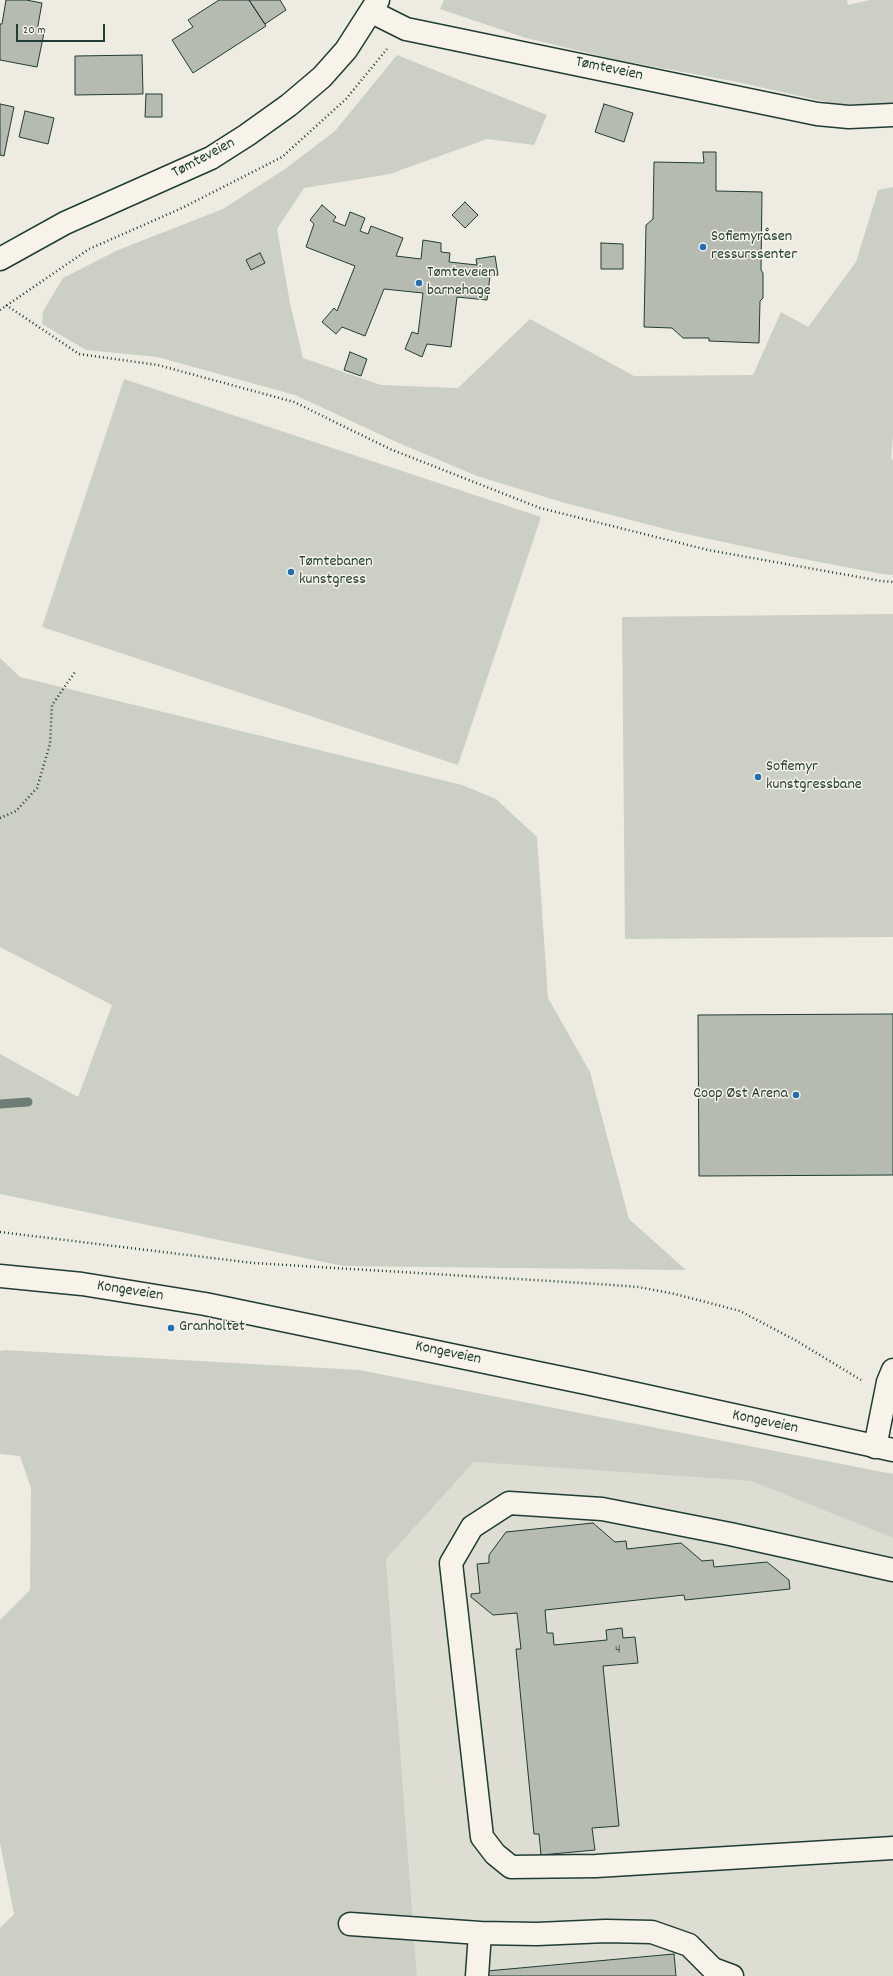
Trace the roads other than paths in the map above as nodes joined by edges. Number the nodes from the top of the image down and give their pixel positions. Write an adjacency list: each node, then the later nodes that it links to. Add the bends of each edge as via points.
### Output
1 (375, 6): 2 (street, Tømteveien, via 406,29 817,114 849,117); 3 (street, Tømteveien, via 346,50 322,77 247,136 212,158 65,223)
2 (893, 115)
3 (0, 259)
4 (0, 1276): 6 (street, Kongeveien, via 82,1284 205,1304)
5 (893, 1370): 6 (street, via 885,1394)
6 (884, 1448)
7 (893, 1570): 8 (street, via 602,1509 509,1504 472,1527 452,1563 482,1837 495,1854 512,1867 596,1866)
8 (893, 1848)
9 (350, 1924): 10 (street)
10 (480, 1933): 11 (street); 12 (street, via 652,1932 689,1945 713,1969)
11 (477, 1976)
12 (732, 1976)

